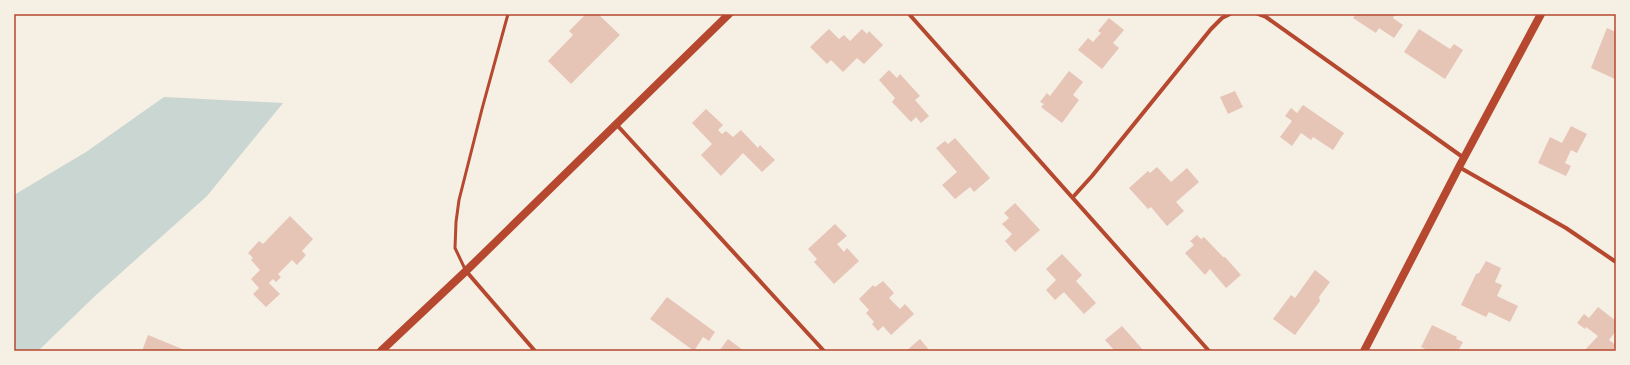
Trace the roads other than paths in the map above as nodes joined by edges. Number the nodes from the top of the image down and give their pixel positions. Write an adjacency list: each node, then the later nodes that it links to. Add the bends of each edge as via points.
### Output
1 (508, 14): 12 (lane, via 459,200 455,248)
2 (728, 14): 7 (main road)
3 (909, 14): 10 (street)
4 (1230, 14): 10 (street, via 1211,29)
5 (1258, 14): 8 (street, via 1266,17)
6 (1541, 14): 8 (main road)
7 (616, 123): 12 (main road); 15 (street)
8 (1464, 158): 9 (main road)
9 (1459, 167): 11 (street, via 1566,228); 17 (main road)
10 (1073, 198): 16 (street)
11 (1616, 262)
12 (466, 271): 13 (main road); 14 (street)
13 (381, 351)
14 (535, 351)
15 (824, 351)
16 (1209, 351)
17 (1364, 351)

